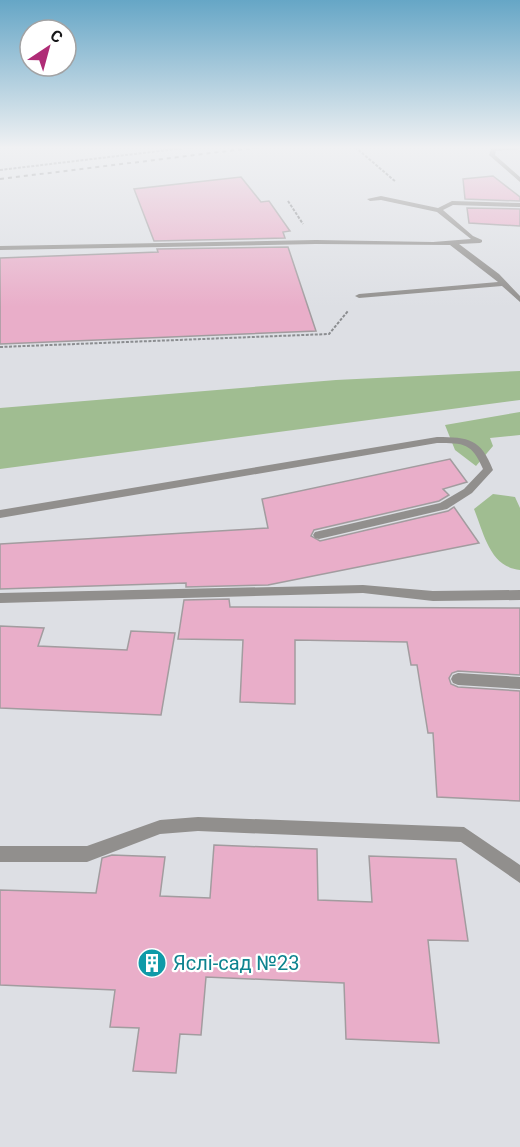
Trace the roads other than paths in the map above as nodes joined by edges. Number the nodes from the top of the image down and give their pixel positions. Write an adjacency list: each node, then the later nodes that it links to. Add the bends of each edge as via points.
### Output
1 (393, 201): 3 (lane)
2 (520, 205): 3 (lane, via 452,203)
3 (439, 210): 4 (lane, via 480,241)
4 (452, 242): 5 (lane); 6 (lane)
5 (0, 248)
6 (503, 284): 7 (lane); 8 (lane)
7 (359, 296)
8 (520, 300)
9 (0, 514): 10 (lane, via 437,440 467,441 483,456 488,470 468,491 443,506)
10 (319, 535)
11 (520, 595): 12 (lane, via 433,596 363,590)
12 (0, 598)
13 (458, 679): 14 (lane)
14 (520, 683)
15 (0, 854): 16 (lane, via 87,854 160,828 198,824 464,835)
16 (520, 875)

